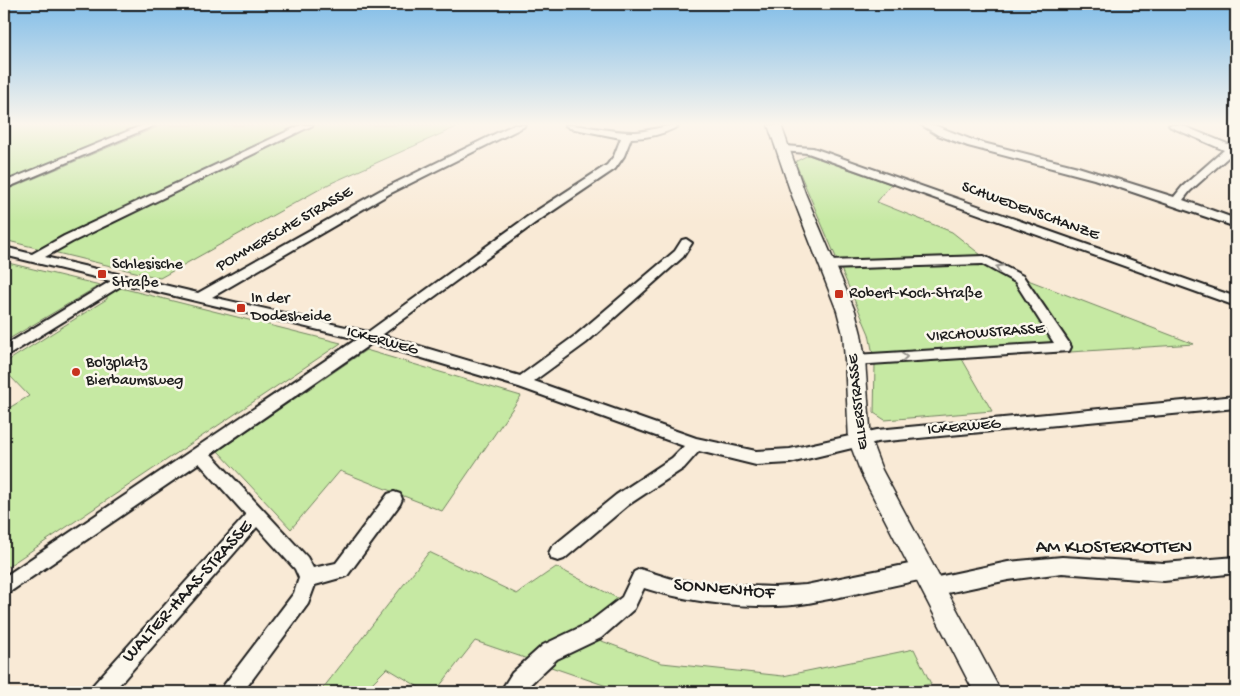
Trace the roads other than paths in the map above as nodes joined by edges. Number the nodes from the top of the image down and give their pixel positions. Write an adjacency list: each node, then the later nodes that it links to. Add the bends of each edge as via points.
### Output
1 (72, 157): 9 (street)
2 (240, 157): 14 (street)
3 (455, 157): 17 (street, POMMERSCHE STRASSE, via 385,192)
4 (618, 157): 19 (street, via 611,166)
5 (787, 157): 15 (street, ELLERSTRASSE)
6 (830, 157): 18 (street, SCHWEDENSCHANZE)
7 (1030, 157): 10 (street)
8 (1221, 157): 10 (street)
9 (4, 186)
10 (1177, 201): 11 (street)
11 (1236, 223)
12 (686, 243): 22 (street, via 679,254 581,339)
13 (4, 251): 14 (street, ICKERWEG)
14 (34, 258): 16 (street, ICKERWEG)
15 (827, 265): 21 (street, ELLERSTRASSE, via 846,311); 21 (street, VIRCHOWSTRASSE, one-way to 15, via 1064,347 1019,279 984,260)
16 (123, 279): 17 (street, ICKERWEG); 20 (street)
17 (200, 298): 19 (street, ICKERWEG)
18 (1236, 302)
19 (370, 337): 22 (street, ICKERWEG); 26 (street)
20 (4, 353)
21 (855, 360): 24 (street, ELLERSTRASSE)
22 (522, 382): 25 (street, ICKERWEG)
23 (1236, 402): 24 (street, ICKERWEG, via 877,436)
24 (860, 442): 25 (street, ICKERWEG, via 773,458 756,458); 32 (street, ELLERSTRASSE, via 872,473)
25 (696, 444): 29 (street, via 678,463 622,500)
26 (200, 453): 28 (street, WALTER-HAAS-STRASSE); 33 (street)
27 (394, 499): 31 (street, via 341,570)
28 (257, 515): 31 (street, WALTER-HAAS-STRASSE, via 301,564); 34 (street, WALTER-HAAS-STRASSE)
29 (558, 553)
30 (1236, 565): 32 (street, AM KLOSTERKOTTEN, via 1164,572 1062,565)
31 (308, 578): 35 (street, via 302,598)
32 (929, 579): 36 (street, SONNENHOF, via 775,596 715,594 672,588 640,578 628,603 594,631 550,652 518,680); 37 (street, ELLERSTRASSE)
33 (4, 587)
34 (100, 692)
35 (231, 692)
36 (510, 692)
37 (988, 692)

